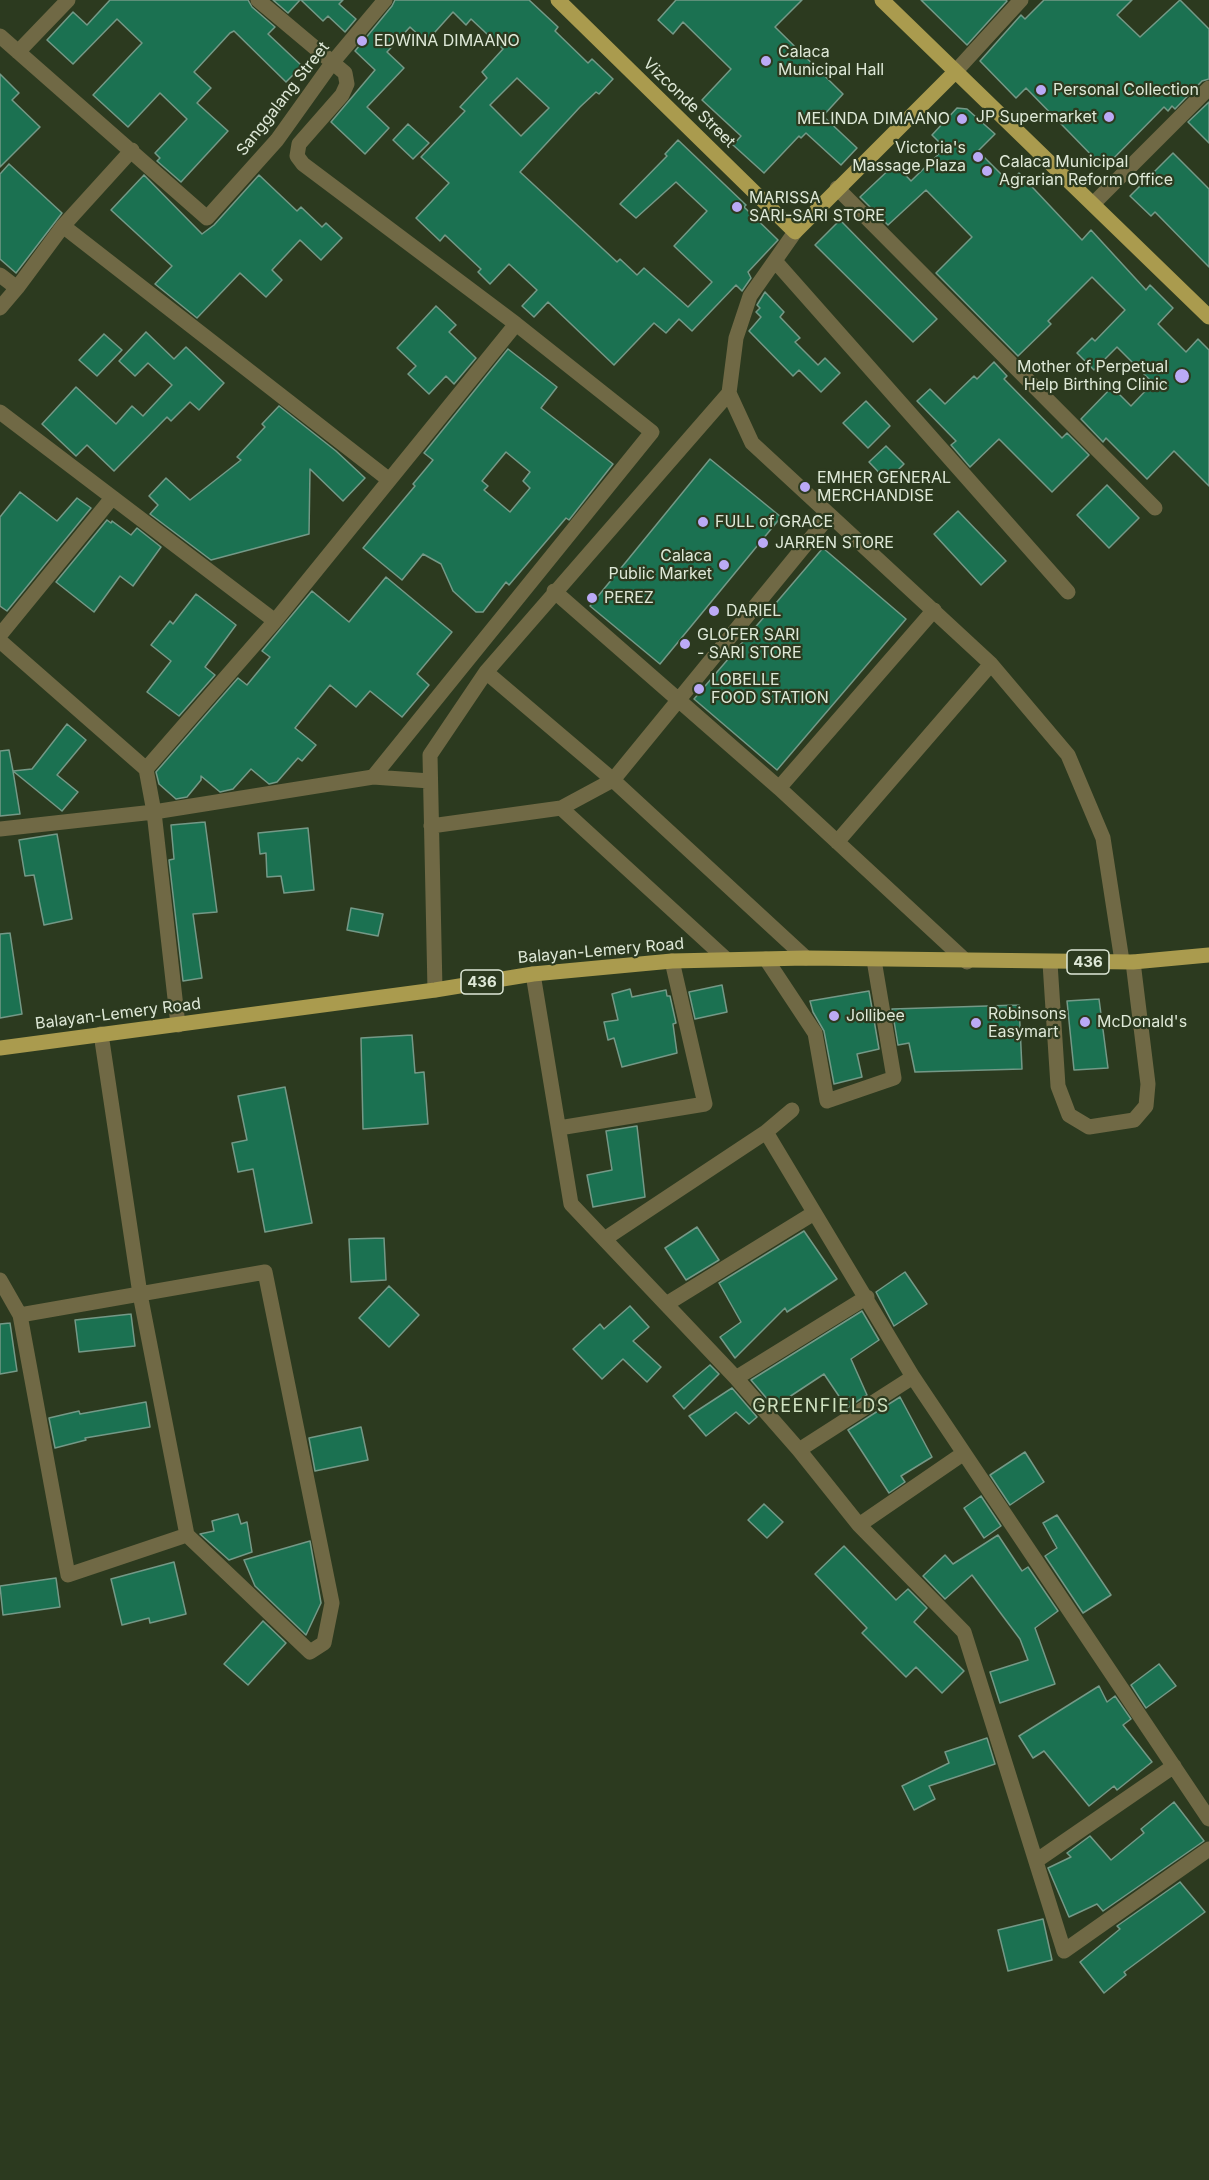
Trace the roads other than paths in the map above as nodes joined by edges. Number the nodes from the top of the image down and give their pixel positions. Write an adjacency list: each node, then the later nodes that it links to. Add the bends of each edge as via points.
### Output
1 (68, 0): 8 (street)
2 (258, 0): 9 (street)
3 (386, 0): 9 (street, Sanggalang Street)
4 (558, 0): 16 (main road, Vizconde Street)
5 (882, 0): 10 (main road)
6 (1021, 0): 10 (street)
7 (0, 36): 8 (street)
8 (18, 52): 12 (street)
9 (332, 63): 12 (street, Sanggalang Street, via 276,140 207,218); 22 (street, via 345,73 347,84 299,144 297,156)
10 (955, 72): 13 (main road); 14 (main road)
11 (1209, 88): 14 (street)
12 (132, 150): 15 (street)
13 (837, 188): 16 (main road); 27 (street)
14 (1093, 204): 21 (main road)
15 (63, 226): 19 (street); 25 (street)
16 (795, 232): 17 (street)
17 (774, 261): 23 (street, via 750,296 736,338); 30 (street)
18 (0, 275): 19 (street)
19 (17, 288): 20 (street)
20 (0, 308)
21 (1209, 316)
22 (516, 324): 25 (street); 39 (street, via 652,432)
23 (729, 393): 28 (street, via 752,443); 29 (street)
24 (0, 412): 26 (street)
25 (388, 479): 32 (street)
26 (112, 498): 32 (street); 33 (street)
27 (1155, 508)
28 (829, 516): 31 (street); 37 (street)
29 (554, 591): 36 (street); 37 (street)
30 (1068, 592)
31 (934, 610): 35 (street); 42 (street)
32 (275, 621): 38 (street)
33 (0, 635)
34 (0, 641): 38 (street)
35 (991, 664): 47 (street); 55 (street, via 1068,755 1103,838)
36 (486, 672): 40 (street); 41 (street, via 430,755)
37 (677, 700): 40 (street); 42 (street)
38 (146, 769): 44 (street)
39 (373, 777): 41 (street); 44 (street)
40 (613, 780): 43 (street); 49 (street)
41 (430, 781): 45 (street)
42 (779, 788): 47 (street)
43 (561, 808): 45 (street); 50 (street)
44 (154, 812): 46 (street); 59 (street)
45 (431, 826): 58 (street)
46 (0, 829)
47 (837, 842): 54 (street)
48 (1209, 955): 55 (main road, Balayan-Lemery Road / 436)
49 (806, 958): 51 (main road, Balayan-Lemery Road / 436); 52 (main road, Balayan-Lemery Road / 436)
50 (726, 959): 51 (main road, Balayan-Lemery Road / 436); 53 (main road, Balayan-Lemery Road / 436)
51 (766, 959): 52 (street, via 814,1033 827,1101 894,1078)
52 (874, 960): 54 (main road, Balayan-Lemery Road / 436)
53 (672, 961): 57 (main road, Balayan-Lemery Road / 436); 63 (street, via 705,1104)
54 (967, 962): 56 (main road, Balayan-Lemery Road / 436)
55 (1128, 962): 56 (main road, Balayan-Lemery Road / 436); 56 (street, via 1148,1084 1146,1106 1134,1120 1089,1127 1069,1115 1058,1086)
56 (1050, 963)
57 (533, 974): 58 (main road, Balayan-Lemery Road / 436); 63 (street)
58 (435, 990): 59 (main road, Balayan-Lemery Road / 436)
59 (178, 1025): 60 (main road, Balayan-Lemery Road / 436)
60 (100, 1034): 61 (main road, Balayan-Lemery Road / 436); 68 (street)
61 (0, 1048)
62 (792, 1110): 64 (street)
63 (559, 1128): 66 (street, via 571,1204)
64 (766, 1132): 65 (street); 66 (street)
65 (814, 1213): 69 (street); 70 (street)
66 (606, 1238): 70 (street)
67 (0, 1280): 71 (street)
68 (140, 1294): 71 (street); 77 (street); 77 (street, via 265,1272 332,1603 324,1643 310,1652)
69 (867, 1298): 72 (street); 73 (street)
70 (668, 1303): 73 (street)
71 (20, 1315): 77 (street, via 68,1575)
72 (913, 1377): 74 (street); 75 (street)
73 (736, 1378): 74 (street)
74 (799, 1450): 76 (street)
75 (964, 1454): 76 (street); 78 (street)
76 (859, 1525): 81 (street, via 964,1632)
77 (187, 1535)
78 (1174, 1766): 79 (street); 81 (street)
79 (1209, 1819)
80 (1209, 1849): 81 (street, via 1064,1951)
81 (1036, 1861)

